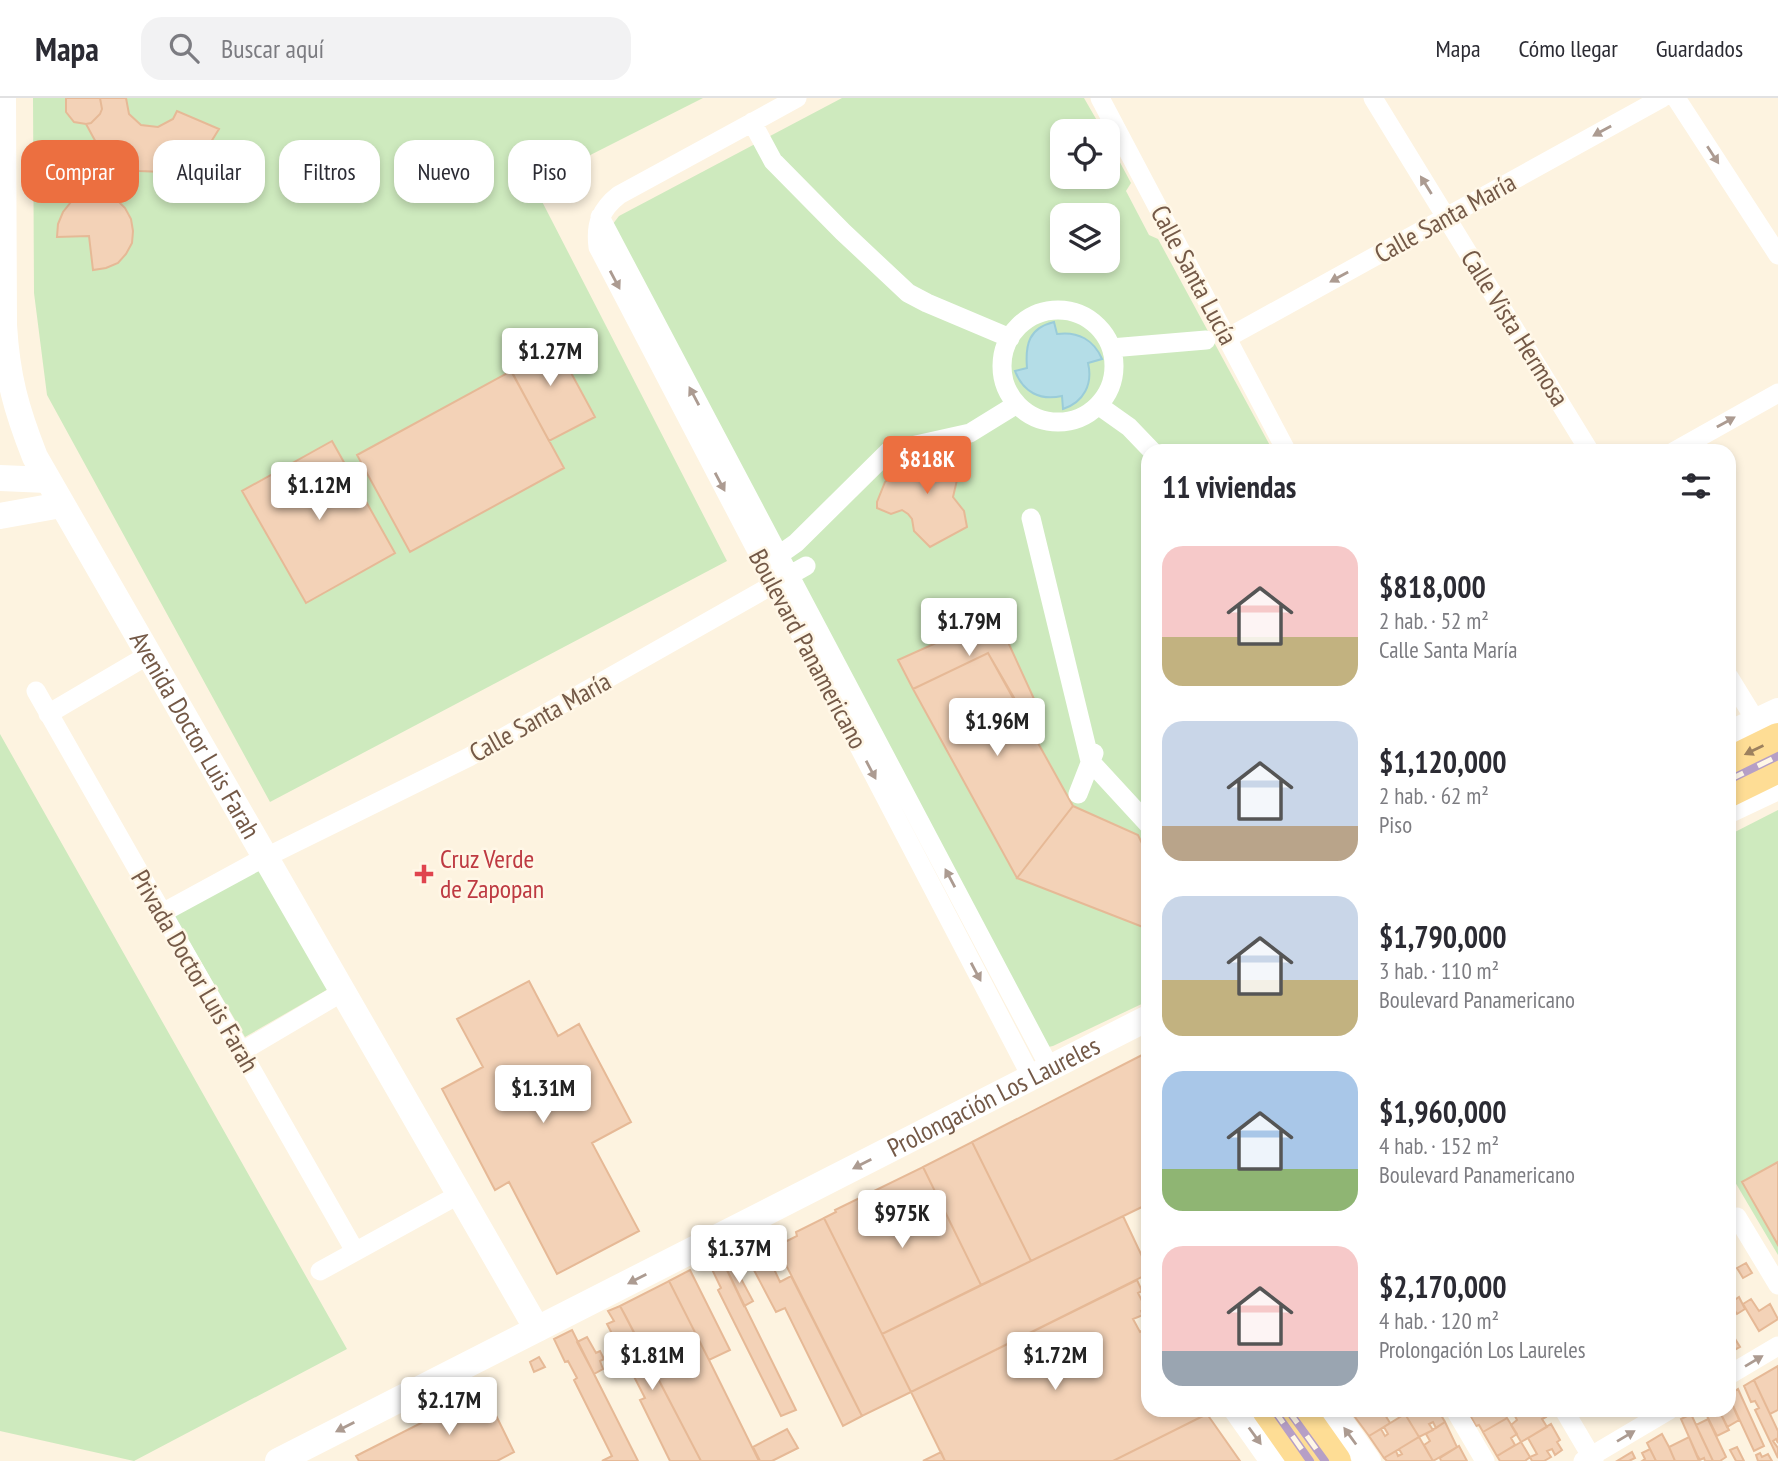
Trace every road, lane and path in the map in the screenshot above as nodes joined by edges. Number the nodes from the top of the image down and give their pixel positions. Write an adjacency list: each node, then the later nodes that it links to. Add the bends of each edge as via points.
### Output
1 (3, 98): 15 (street, Avenida Doctor Luis Farah)
2 (797, 98): 7 (street)
3 (1100, 98): 12 (street, Calle Santa Lucía)
4 (1373, 98): 9 (street, Calle Vista Hermosa, one-way to 4)
5 (1662, 98): 9 (street, Calle Santa María, one-way to 9)
6 (1676, 98): 10 (street, one-way to 10)
7 (752, 122): 8 (street, via 619,195); 11 (street, via 773,161 908,293)
8 (600, 217): 28 (street, Boulevard Panamericano, one-way to 8); 29 (street, Boulevard Panamericano, one-way to 29, via 598,247)
9 (1447, 218): 12 (street, Calle Santa María, one-way to 12); 21 (street, Calle Vista Hermosa)
10 (1778, 255)
11 (1010, 338): 14 (street, via 1032,317 1060,310 1088,319); 17 (street, via 1003,372)
12 (1227, 338): 20 (street, Calle Santa Lucía)
13 (1206, 340): 14 (street)
14 (1111, 348): 18 (street, via 1113,377)
15 (3, 361): 24 (street, Avenida Doctor Luis Farah, via 20,419)
16 (1778, 393): 22 (street, one-way to 16)
17 (1017, 404): 18 (street, via 1038,418 1055,422 1079,418); 28 (street, via 970,433 889,451)
18 (1098, 405): 19 (street)
19 (1145, 444)
20 (1283, 444)
21 (1585, 444)
22 (1687, 444)
23 (0, 478): 24 (street)
24 (47, 480): 25 (street, Avenida Doctor Luis Farah)
25 (61, 505): 26 (street); 30 (street, Avenida Doctor Luis Farah)
26 (0, 516)
27 (1031, 518): 36 (street)
28 (779, 555): 29 (street, Boulevard Panamericano)
29 (790, 576): 44 (street, Calle Santa María, via 469,757); 49 (street, Boulevard Panamericano)
30 (150, 654): 33 (street); 44 (street, Avenida Doctor Luis Farah)
31 (1736, 685): 34 (street)
32 (36, 691): 33 (street, Privada Doctor Luis Farah)
33 (48, 714): 45 (street, Privada Doctor Luis Farah)
34 (1771, 723): 35 (street); 37 (main road, one-way to 37)
35 (1736, 732)
36 (1093, 755): 41 (street); 43 (street)
37 (1736, 756)
38 (1778, 768): 40 (main road)
39 (1778, 787): 42 (street)
40 (1736, 789)
41 (1078, 794)
42 (1736, 807)
43 (1141, 815)
44 (268, 858): 45 (street, Calle Santa María); 46 (street, Avenida Doctor Luis Farah)
45 (162, 913): 48 (street, Privada Doctor Luis Farah)
46 (344, 991): 48 (street); 50 (street, Avenida Doctor Luis Farah)
47 (1141, 1022): 49 (street, Prolongación Los Laureles)
48 (241, 1052): 52 (street, Privada Doctor Luis Farah)
49 (1041, 1073): 55 (street, Prolongación Los Laureles, one-way to 55)
50 (460, 1194): 52 (street); 55 (street, Avenida Doctor Luis Farah)
51 (1737, 1217): 54 (street)
52 (355, 1251): 53 (street)
53 (320, 1271)
54 (1778, 1284)
55 (537, 1329): 66 (street, Prolongación Los Laureles, one-way to 66)
56 (1778, 1346): 57 (street, one-way to 56)
57 (1736, 1371)
58 (1242, 1417): 67 (street, one-way to 67)
59 (1272, 1417): 68 (main road)
60 (1305, 1417): 69 (main road)
61 (1337, 1417): 70 (street, one-way to 61)
62 (1459, 1417): 71 (street)
63 (1568, 1417): 65 (street)
64 (1658, 1417): 65 (street, one-way to 64)
65 (1589, 1460)
66 (278, 1461)
67 (1273, 1461)
68 (1303, 1461)
69 (1336, 1461)
70 (1368, 1461)
71 (1485, 1461)

